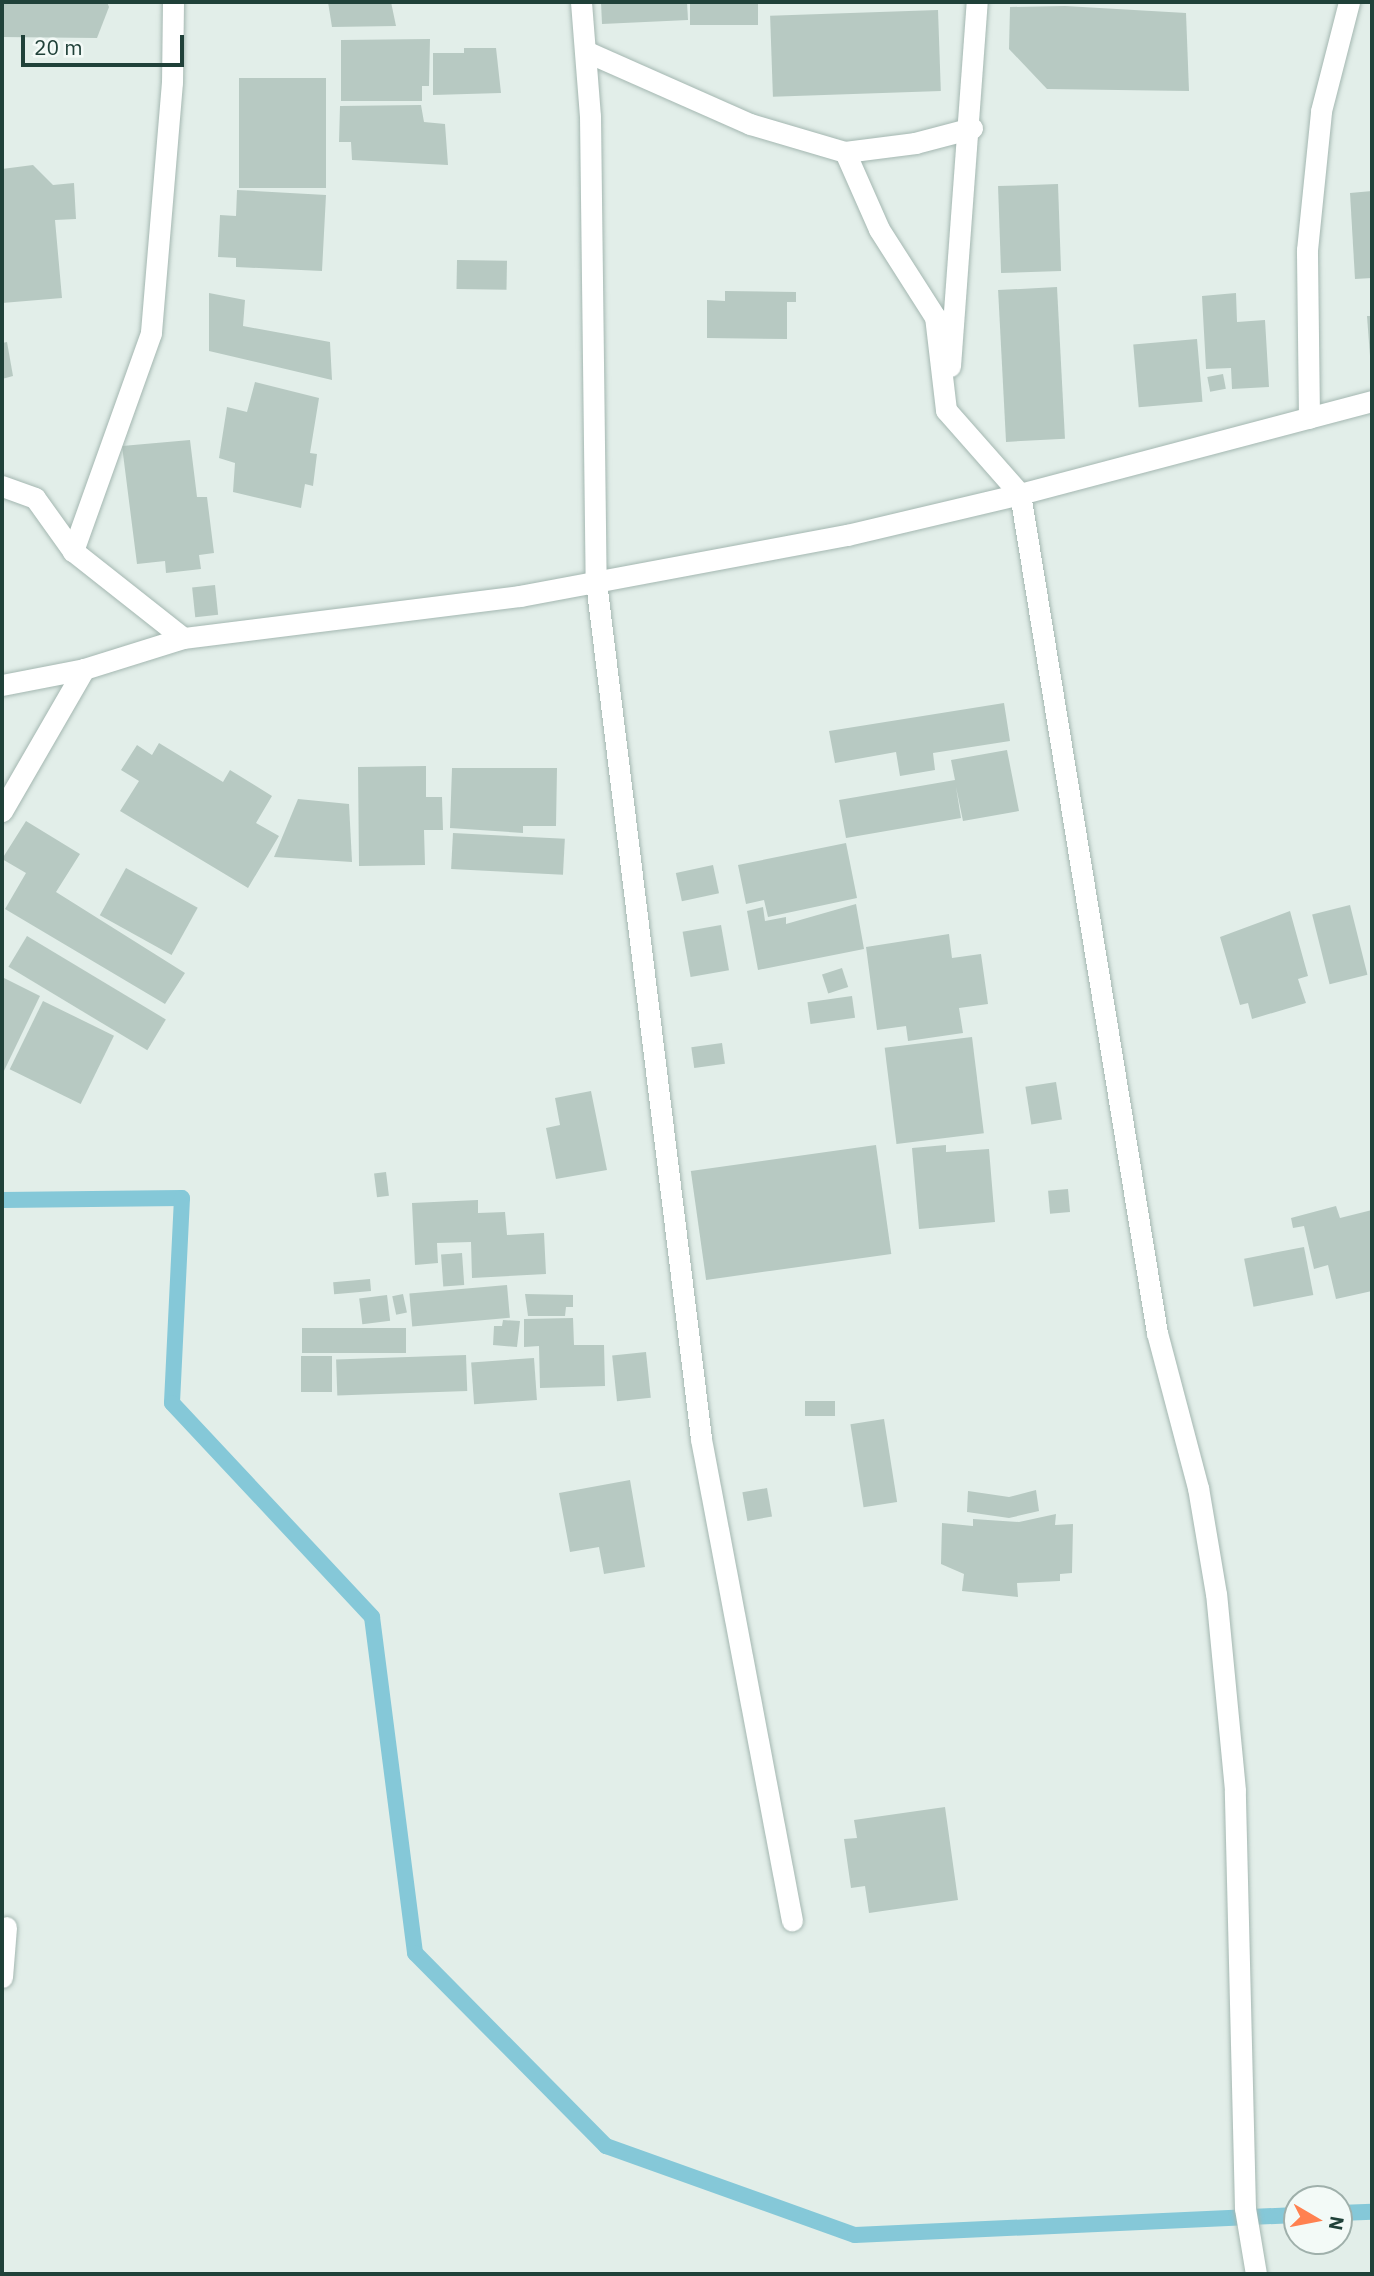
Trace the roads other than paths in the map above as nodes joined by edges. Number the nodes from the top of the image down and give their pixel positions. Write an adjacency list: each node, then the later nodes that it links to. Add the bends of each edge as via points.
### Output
1 (173, 2): 13 (street, via 172,82 151,333)
2 (581, 2): 5 (street)
3 (977, 2): 6 (street)
4 (1349, 2): 10 (street, via 1321,111 1307,250)
5 (585, 51): 7 (street, via 750,124); 14 (street)
6 (972, 128): 7 (street, via 915,143); 9 (street)
7 (845, 152): 9 (street, via 879,229 935,317)
8 (1372, 401): 10 (street)
9 (946, 411): 12 (street)
10 (1309, 418): 12 (street)
11 (2, 486): 13 (street, via 35,498)
12 (1020, 494): 14 (street, via 847,535); 22 (street, via 1157,1333 1198,1488 1216,1594 1235,1790 1245,2208)
13 (73, 551): 15 (street)
14 (596, 582): 15 (street); 19 (street, via 701,1439)
15 (183, 638): 16 (street)
16 (84, 669): 17 (street); 18 (street)
17 (2, 685)
18 (2, 811)
19 (792, 1920)
20 (6, 1927): 21 (street)
21 (2, 1977)
22 (1256, 2274)

